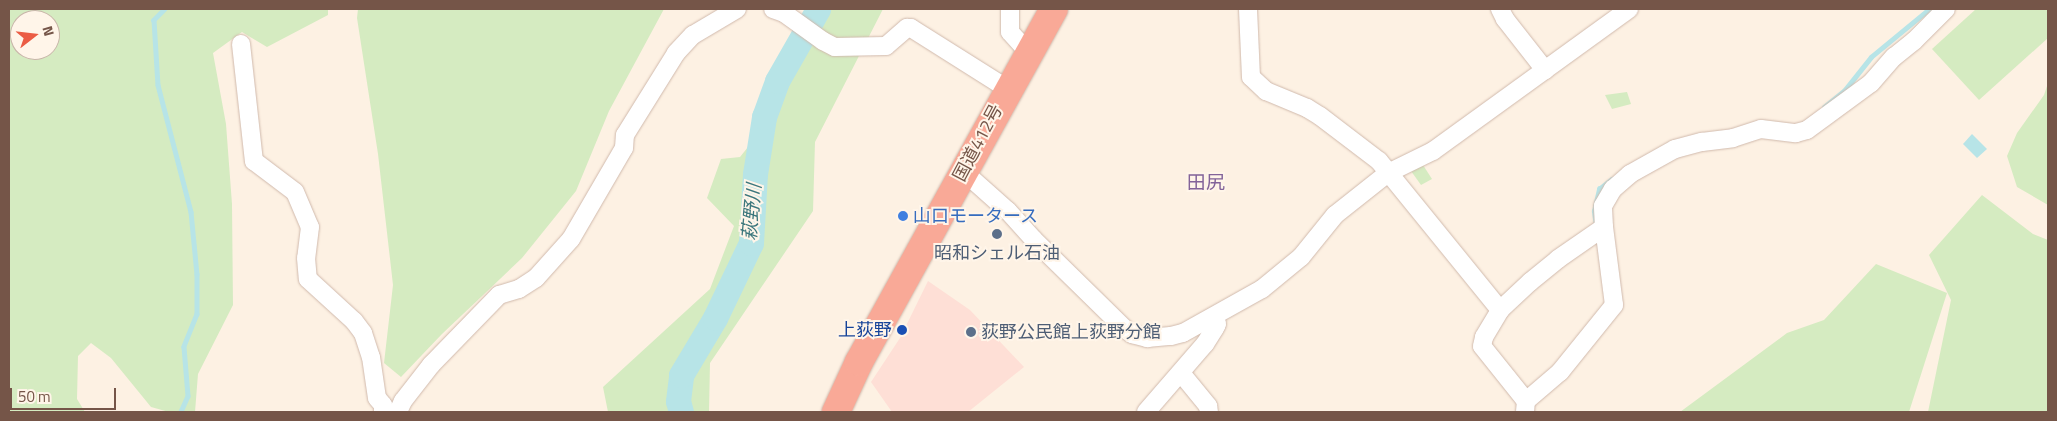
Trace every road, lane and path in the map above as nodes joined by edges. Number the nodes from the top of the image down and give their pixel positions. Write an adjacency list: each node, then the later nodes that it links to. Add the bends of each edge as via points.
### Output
1 (737, 9): 21 (street, via 693,35 676,53 625,135 624,148 571,239 536,278 519,289 499,295 430,365)
2 (774, 9): 12 (street, via 835,47 886,46 911,28)
3 (1010, 9): 10 (street, via 1010,32)
4 (1054, 9): 10 (highway, 国道412号)
5 (1248, 9): 14 (street, via 1251,72 1259,87 1320,116 1380,161)
6 (1500, 9): 11 (street)
7 (1946, 9): 15 (street, via 1894,56 1871,83 1807,130 1796,133 1761,129 1733,138 1693,144 1675,149 1630,174 1613,189 1603,206)
8 (1622, 11): 11 (street)
9 (242, 44): 20 (street, via 254,162 295,192 310,227 306,258 308,279 363,333)
10 (1028, 52): 12 (highway, 国道412号)
11 (1545, 70): 14 (street, via 1433,151)
12 (1008, 89): 13 (highway, 国道412号)
13 (964, 172): 17 (street, via 1132,334 1153,338 1171,336); 22 (highway, 国道412号, via 859,362)
14 (1388, 173): 16 (street); 17 (street, via 1335,215 1302,257 1286,271)
15 (1599, 230): 16 (street, via 1558,258); 19 (street, via 1614,305 1560,372)
16 (1500, 310): 19 (street, via 1482,346)
17 (1215, 316): 18 (street, via 1216,328)
18 (1181, 373): 23 (street); 24 (street, via 1208,406)
19 (1523, 400)
20 (383, 412)
21 (398, 412)
22 (836, 412)
23 (1146, 412)
24 (1209, 412)

